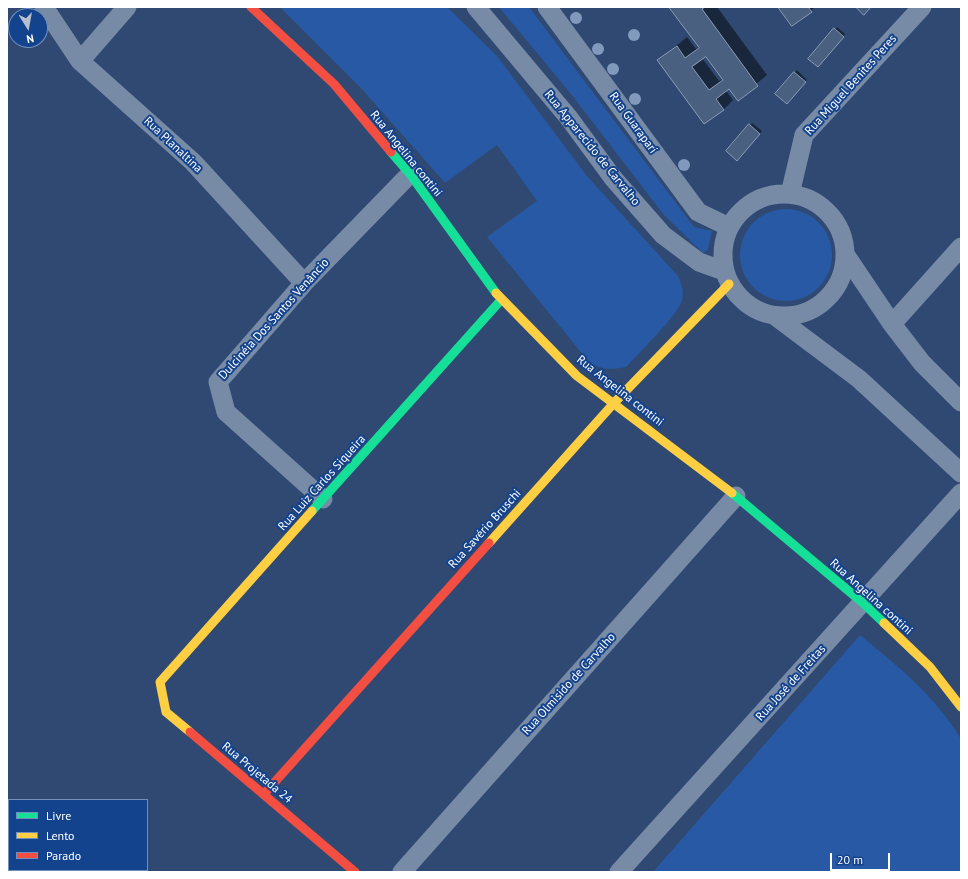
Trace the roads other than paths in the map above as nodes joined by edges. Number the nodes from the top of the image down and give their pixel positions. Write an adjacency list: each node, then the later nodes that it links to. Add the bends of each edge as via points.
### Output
1 (44, 7): 7 (street, Rua Planaltina)
2 (127, 7): 7 (street)
3 (251, 7): 8 (street, Rua Angelina contini, via 334,84)
4 (476, 7): 13 (street, Rua Apparecido de Carvalho, via 569,118 613,178 663,234 699,262)
5 (547, 7): 10 (street, Rua Guaraparí, via 698,212)
6 (922, 7): 9 (street, Rua Miguel Benites Peres, via 804,135)
7 (80, 61): 14 (street, Rua Planaltina, via 193,162)
8 (410, 174): 14 (street, Dulcinéia Dos Santos Venâncio); 15 (street, Rua Angelina contini)
9 (790, 194): 10 (street, via 772,195 754,201 740,212); 12 (street, via 818,204 829,214 843,239)
10 (729, 227): 13 (street, via 722,249)
11 (961, 247): 17 (street)
12 (845, 254): 16 (street, via 844,268 838,283 819,305 805,313); 17 (street)
13 (726, 277): 16 (street, via 737,296 748,306 761,313); 19 (street, Rua Savério Bruschi)
14 (304, 283): 23 (street, Dulcinéia Dos Santos Venâncio, via 218,382 226,412)
15 (501, 300): 19 (street, Rua Angelina contini, via 577,376); 23 (street, Rua Luiz Carlos Siqueira)
16 (776, 316): 20 (street, via 859,379)
17 (892, 324): 18 (street, via 922,363)
18 (961, 402)
19 (614, 403): 22 (street, Rua Angelina contini); 27 (street, Rua Savério Bruschi)
20 (961, 473)
21 (961, 494): 24 (street, Rua José de Freitas)
22 (736, 496): 24 (street, Rua Angelina contini); 29 (street, Rua Olmisido de Carvalho)
23 (323, 499): 25 (street, Rua Luiz Carlos Siqueira)
24 (863, 603): 26 (street, Rua Angelina contini, via 930,667); 30 (street, Rua José de Freitas)
25 (160, 682): 27 (street, Rua Projetada 24, via 166,712)
26 (961, 707)
27 (264, 794): 28 (street, Rua Projetada 24)
28 (356, 872)
29 (402, 872)
30 (619, 872)

